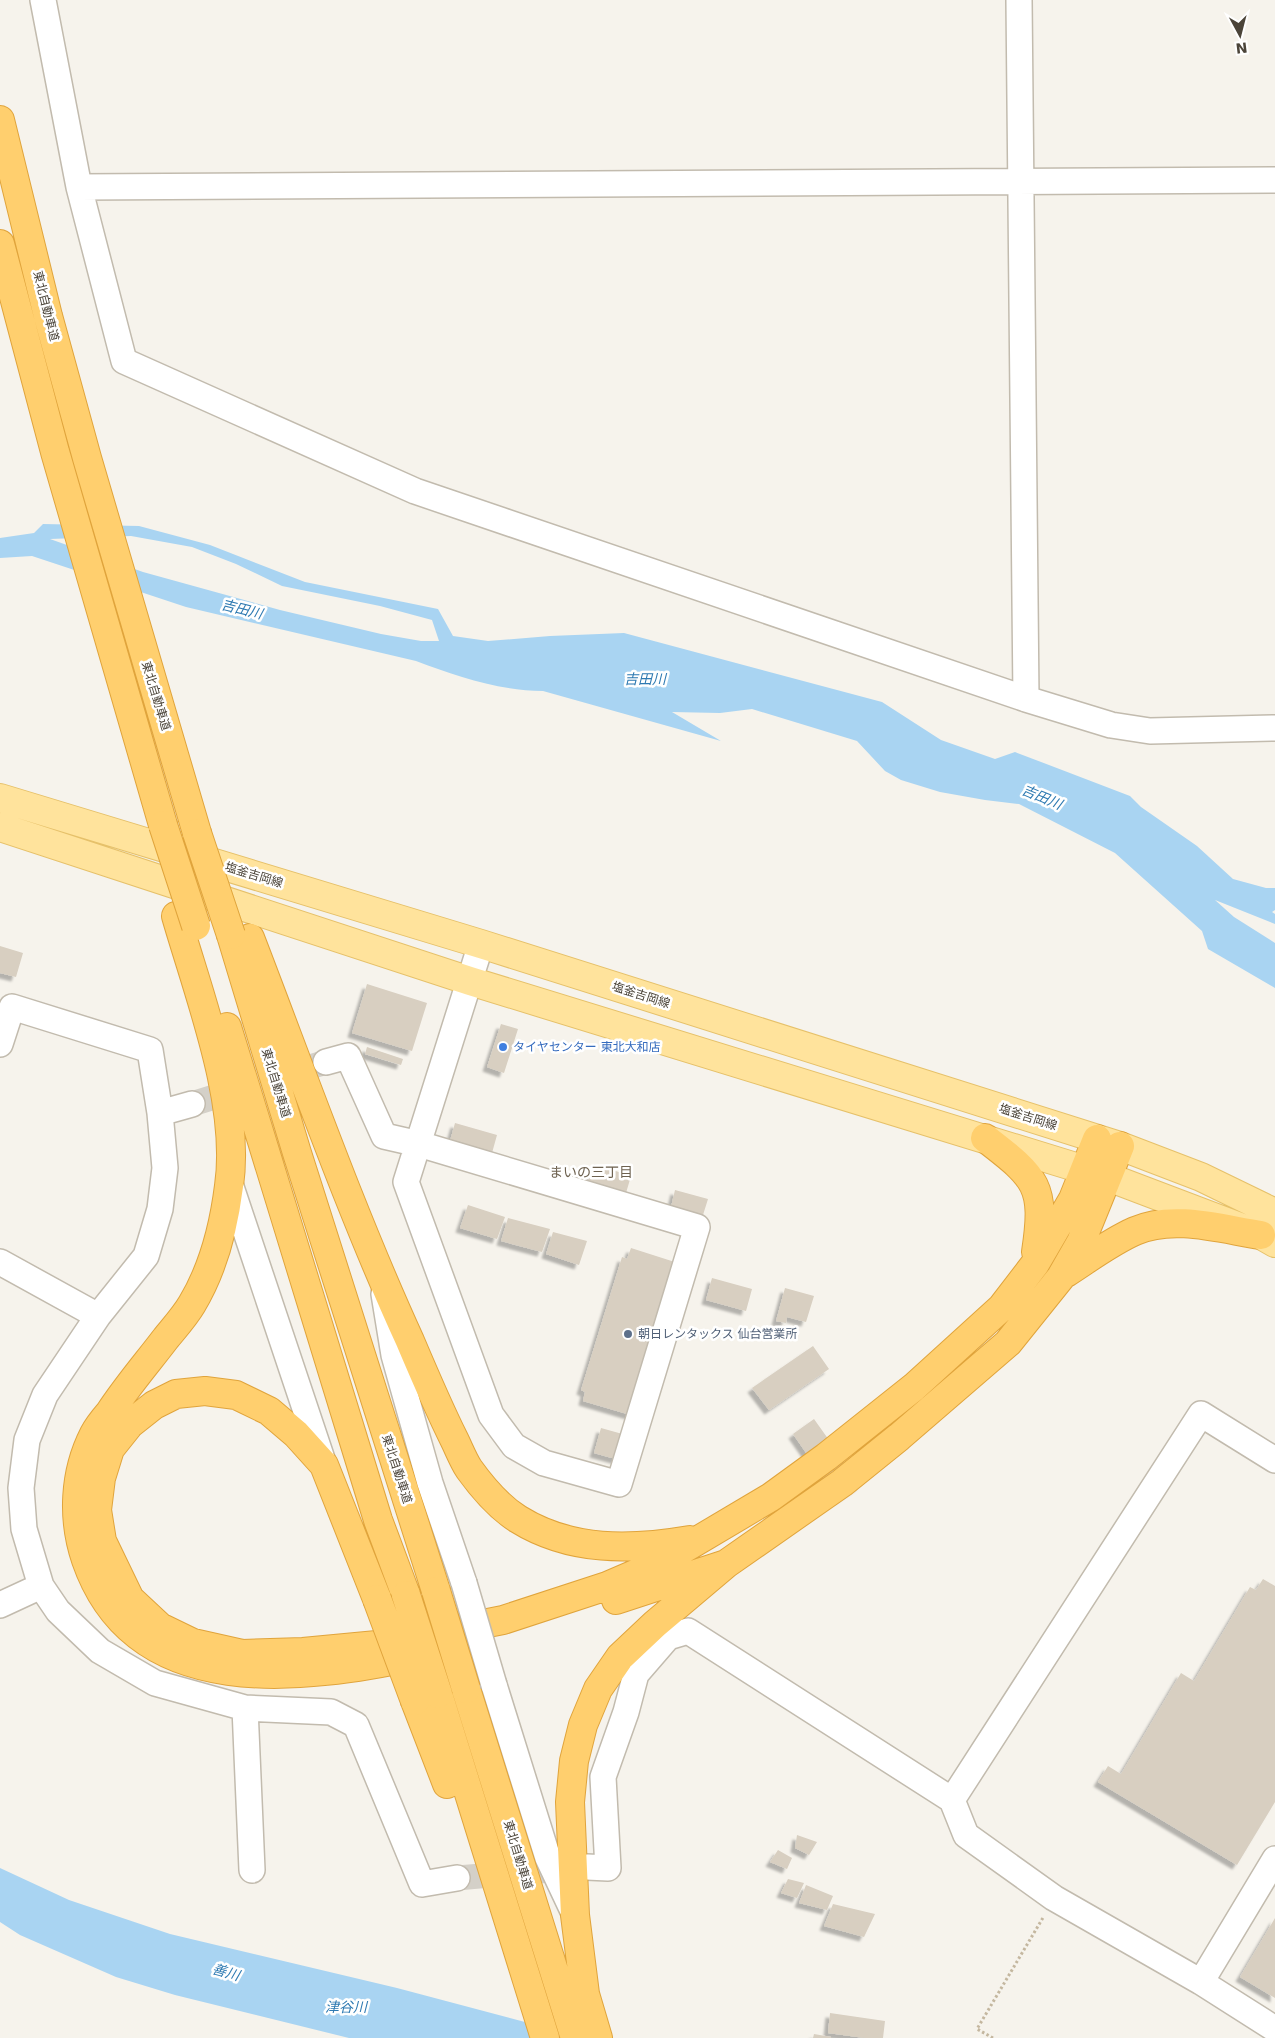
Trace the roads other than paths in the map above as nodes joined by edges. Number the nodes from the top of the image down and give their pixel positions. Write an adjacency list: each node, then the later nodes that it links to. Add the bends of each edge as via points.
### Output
1 (42, 0): 6 (street)
2 (1019, 0): 5 (street)
3 (0, 120): 13 (highway, 東北自動車道, bridge, via 48,316 145,660)
4 (1275, 180): 5 (street)
5 (1022, 182): 6 (street); 8 (street)
6 (79, 187): 8 (street, via 124,360 415,491)
7 (0, 244): 12 (highway, bridge, via 112,653 154,822)
8 (1026, 699): 9 (street, via 1111,725 1150,731)
9 (1275, 728)
10 (0, 798): 14 (main road, 塩釜吉岡線)
11 (0, 827): 15 (main road)
12 (186, 921): 24 (highway, via 227,1102 231,1136); 38 (highway, bridge, via 378,1520 406,1595)
13 (240, 936): 30 (highway); 49 (highway, 東北自動車道, bridge, via 300,1162)
14 (481, 944): 15 (street); 21 (main road, 塩釜吉岡線)
15 (470, 981): 20 (main road); 22 (street)
16 (0, 1044): 19 (street, via 12,1007 150,1050)
17 (326, 1062): 22 (street, via 348,1056 384,1136)
18 (192, 1104): 19 (street)
19 (160, 1113): 31 (street, via 165,1168 160,1210 146,1256)
20 (985, 1138): 23 (main road); 28 (highway, via 1018,1163 1038,1192 1041,1220)
21 (1108, 1143): 23 (highway); 25 (main road, 塩釜吉岡線, via 1201,1177)
22 (418, 1144): 22 (street, via 406,1182 491,1415 514,1446 544,1463 620,1484 697,1227)
23 (1096, 1173): 26 (main road); 28 (highway, via 1073,1199); 29 (highway, via 1081,1242)
24 (230, 1184): 33 (street); 35 (highway, via 208,1272 192,1306 94,1433 79,1473 77,1509 80,1543 93,1580 112,1610 139,1636 166,1653 199,1666 238,1673 302,1674 380,1664 497,1639)
25 (1275, 1213)
26 (1268, 1239): 29 (highway, via 1184,1224 1155,1226 1136,1230)
27 (0, 1262): 31 (street)
28 (1035, 1264): 34 (highway, via 1002,1307 914,1387 771,1497)
29 (1060, 1277): 35 (highway, via 1008,1343 914,1424 842,1483)
30 (382, 1280): 34 (highway, via 469,1468 490,1495 517,1518 579,1544 617,1548); 45 (street, bridge, via 394,1355 430,1483 548,1858)
31 (98, 1316): 36 (street, via 45,1395 27,1440 21,1488 24,1529)
32 (1275, 1460): 40 (street, via 1201,1414)
33 (324, 1465): 34 (highway, via 296,1434 269,1411 236,1395 205,1391 176,1394 154,1405 130,1424 110,1449 98,1502 102,1541 130,1599 160,1626 193,1643 242,1654 368,1646 512,1617 607,1586 658,1564); 38 (highway, bridge, via 377,1600)
34 (706, 1537)
35 (726, 1564): 45 (highway, via 620,1657 598,1689 583,1725 574,1761 570,1802)
36 (41, 1586): 37 (street); 39 (street, via 58,1611 100,1650 155,1683)
37 (0, 1605)
38 (426, 1697): 48 (highway)
39 (245, 1708): 43 (street); 44 (street, via 331,1712 356,1724 422,1884)
40 (952, 1800): 42 (street, via 688,1631 668,1637 636,1674 603,1777 608,1868); 46 (street, via 966,1835 1054,1898)
41 (1275, 1859): 46 (street)
42 (587, 1867)
43 (252, 1870)
44 (457, 1878)
45 (575, 1915): 50 (highway, via 585,1994)
46 (1202, 1982): 47 (street)
47 (1275, 2029)
48 (545, 2038)
49 (575, 2038)
50 (598, 2038)

